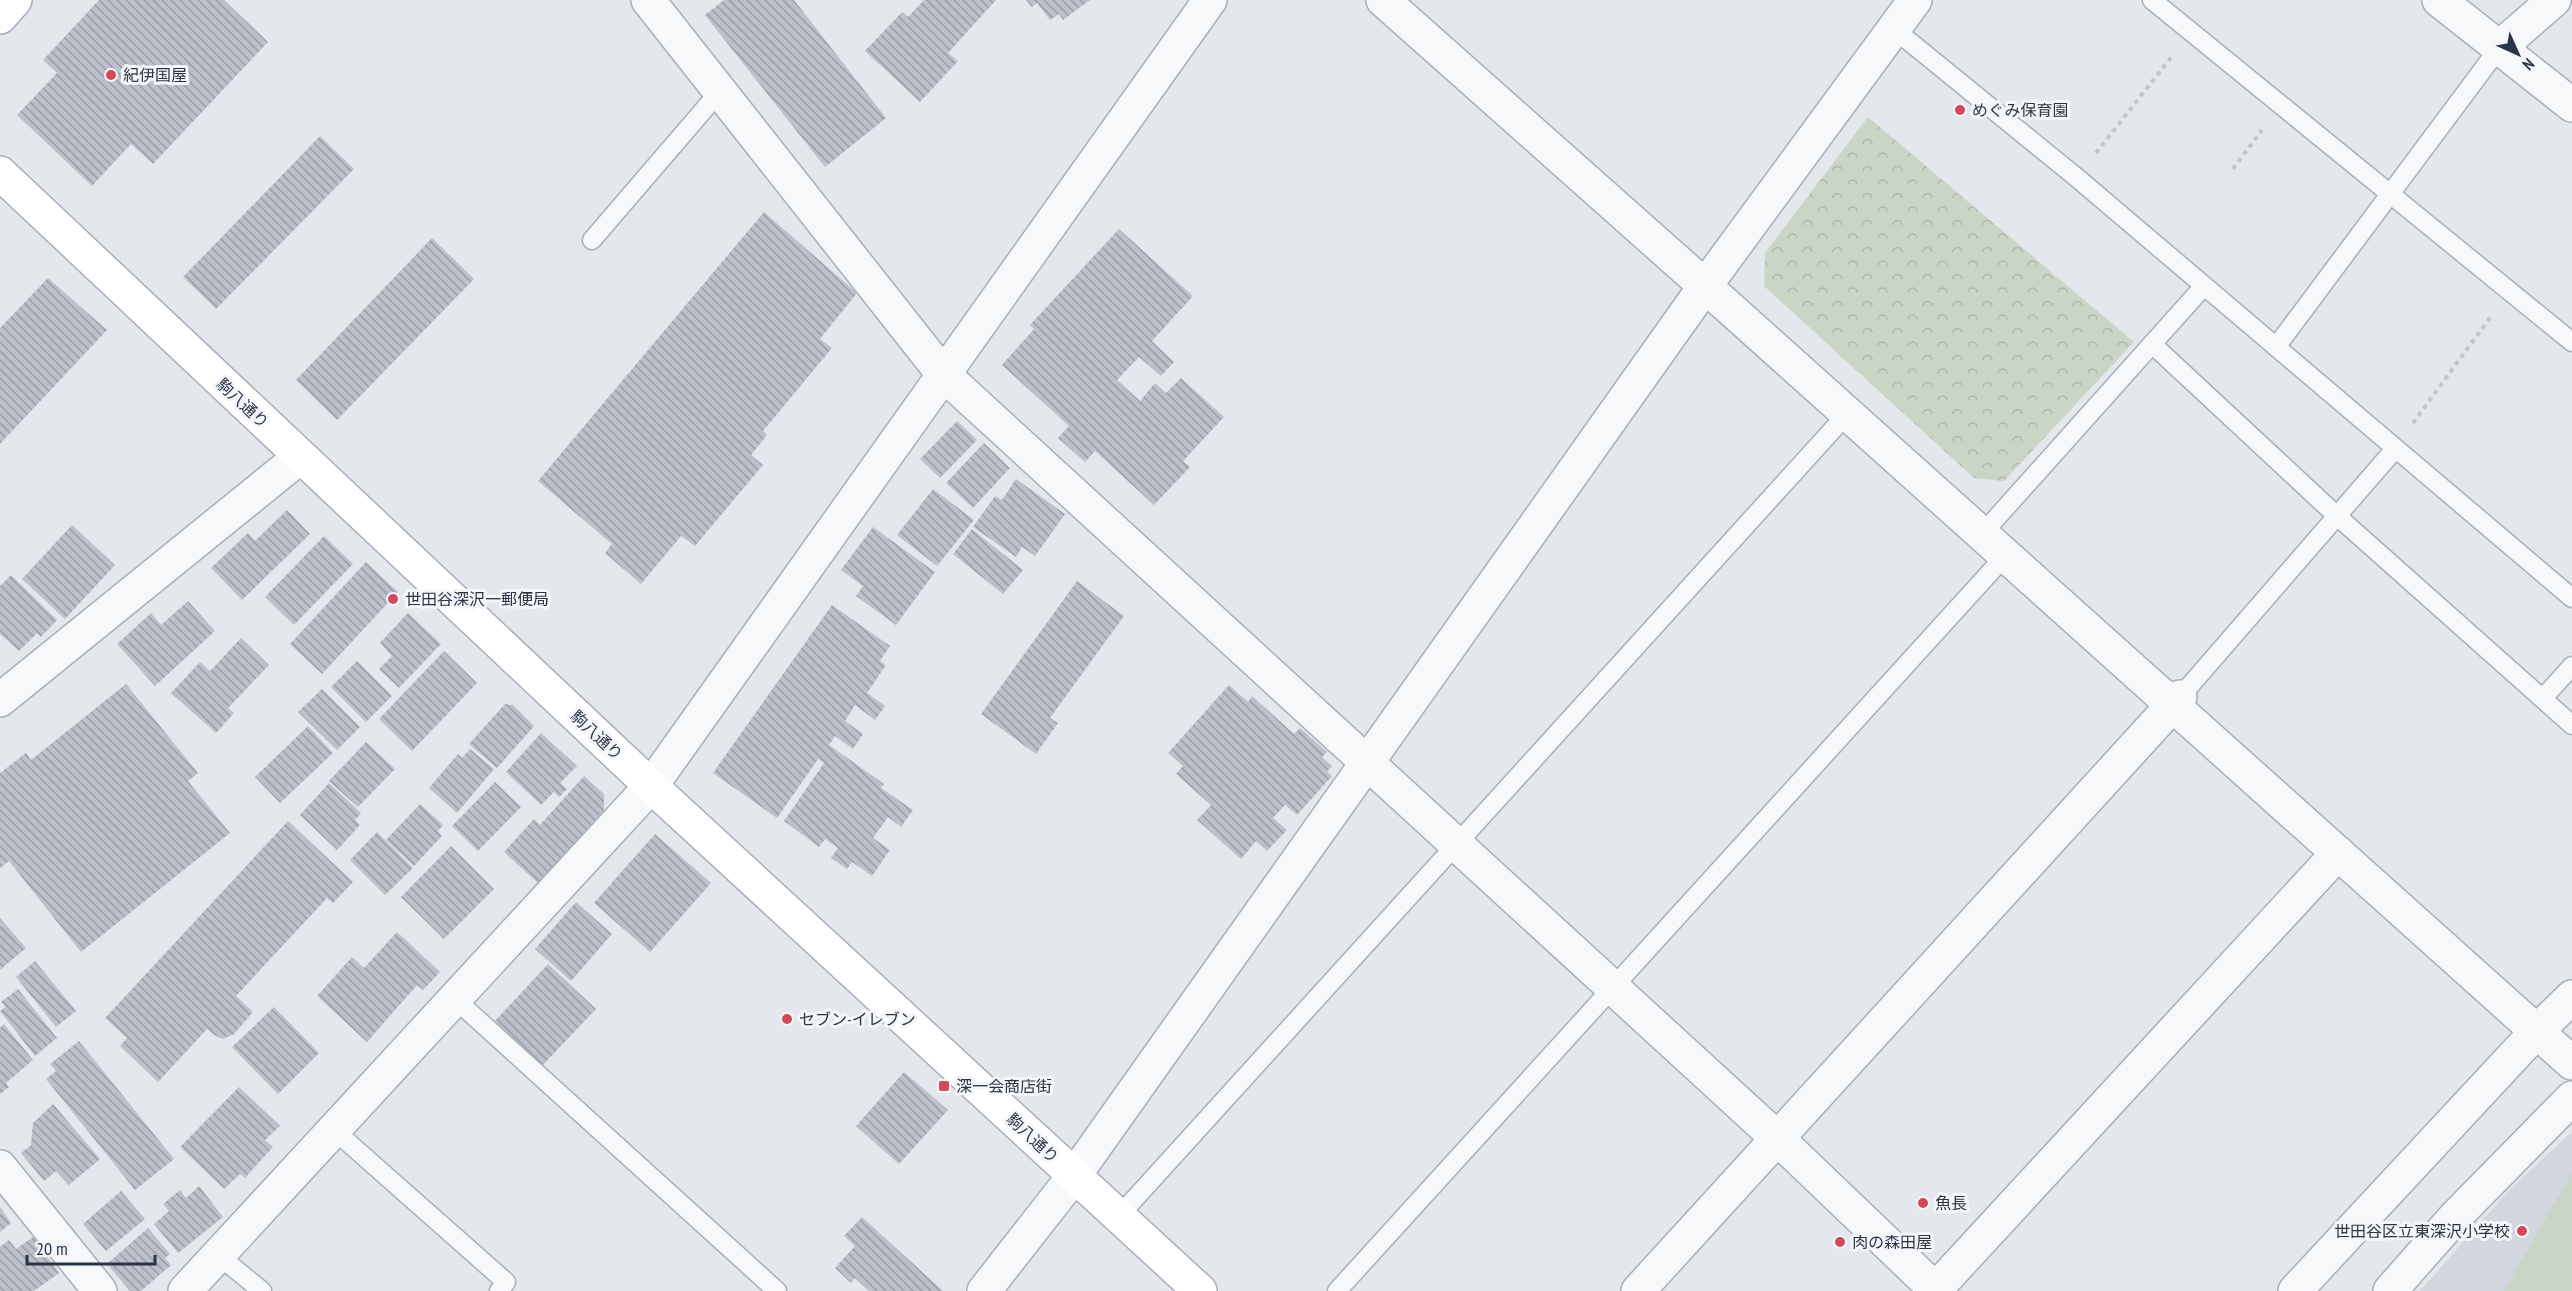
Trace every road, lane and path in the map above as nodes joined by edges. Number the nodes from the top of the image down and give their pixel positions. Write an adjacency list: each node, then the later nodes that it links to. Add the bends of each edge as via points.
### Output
1 (15, 0): 9 (street)
2 (648, 0): 13 (street)
3 (1210, 0): 27 (street)
4 (1383, 0): 21 (street)
5 (1915, 0): 10 (street)
6 (2152, 0): 11 (lane)
7 (2439, 0): 12 (street)
8 (2554, 0): 12 (street)
9 (0, 17)
10 (1894, 29): 18 (lane); 21 (street)
11 (2192, 33): 15 (lane); 18 (path)
12 (2499, 48): 14 (street); 19 (lane)
13 (720, 91): 20 (lane); 27 (street)
14 (2572, 105)
15 (2281, 106): 16 (path); 19 (lane)
16 (2233, 169)
17 (0, 174): 30 (street, 駒八通り)
18 (2076, 177): 22 (lane)
19 (2389, 194): 23 (lane); 26 (lane)
20 (592, 240)
21 (1705, 286): 28 (street); 39 (street)
22 (2204, 286): 25 (lane); 26 (lane)
23 (2510, 290): 24 (lane); 29 (path)
24 (2572, 342)
25 (2152, 344): 31 (lane); 32 (lane)
26 (2276, 347): 29 (lane)
27 (943, 374): 39 (street); 40 (street)
28 (1847, 414): 32 (street); 41 (lane)
29 (2395, 448): 31 (lane); 33 (lane)
30 (300, 457): 36 (street); 40 (street, 駒八通り)
31 (2337, 516): 35 (lane); 37 (lane)
32 (1994, 545): 37 (street); 43 (lane)
33 (2572, 598)
34 (2572, 666): 35 (lane)
35 (2543, 698): 38 (lane)
36 (0, 699)
37 (2176, 702): 42 (street); 50 (street)
38 (2572, 725)
39 (1367, 764): 41 (street); 52 (street)
40 (651, 786): 45 (street); 52 (street, 駒八通り)
41 (1457, 845): 43 (street); 53 (lane)
42 (2338, 854): 46 (street); 55 (street)
43 (1614, 988): 50 (street); 63 (lane)
44 (2572, 997): 46 (street)
45 (455, 999): 49 (street); 60 (lane)
46 (2537, 1031): 47 (street); 65 (street)
47 (2572, 1063)
48 (2572, 1098): 66 (street, via 2456,1216)
49 (334, 1130): 54 (street); 59 (lane, via 506,1282)
50 (1777, 1138): 55 (street); 64 (street)
51 (0, 1167): 56 (street)
52 (1074, 1176): 53 (street, 駒八通り); 61 (street)
53 (1119, 1216): 62 (street, 駒八通り)
54 (218, 1256): 57 (street); 58 (lane)
55 (1935, 1290)
56 (100, 1291)
57 (185, 1291)
58 (262, 1291)
59 (499, 1291)
60 (777, 1291)
61 (984, 1291)
62 (1200, 1291)
63 (1337, 1291)
64 (1638, 1291)
65 (2295, 1291)
66 (2390, 1291)

